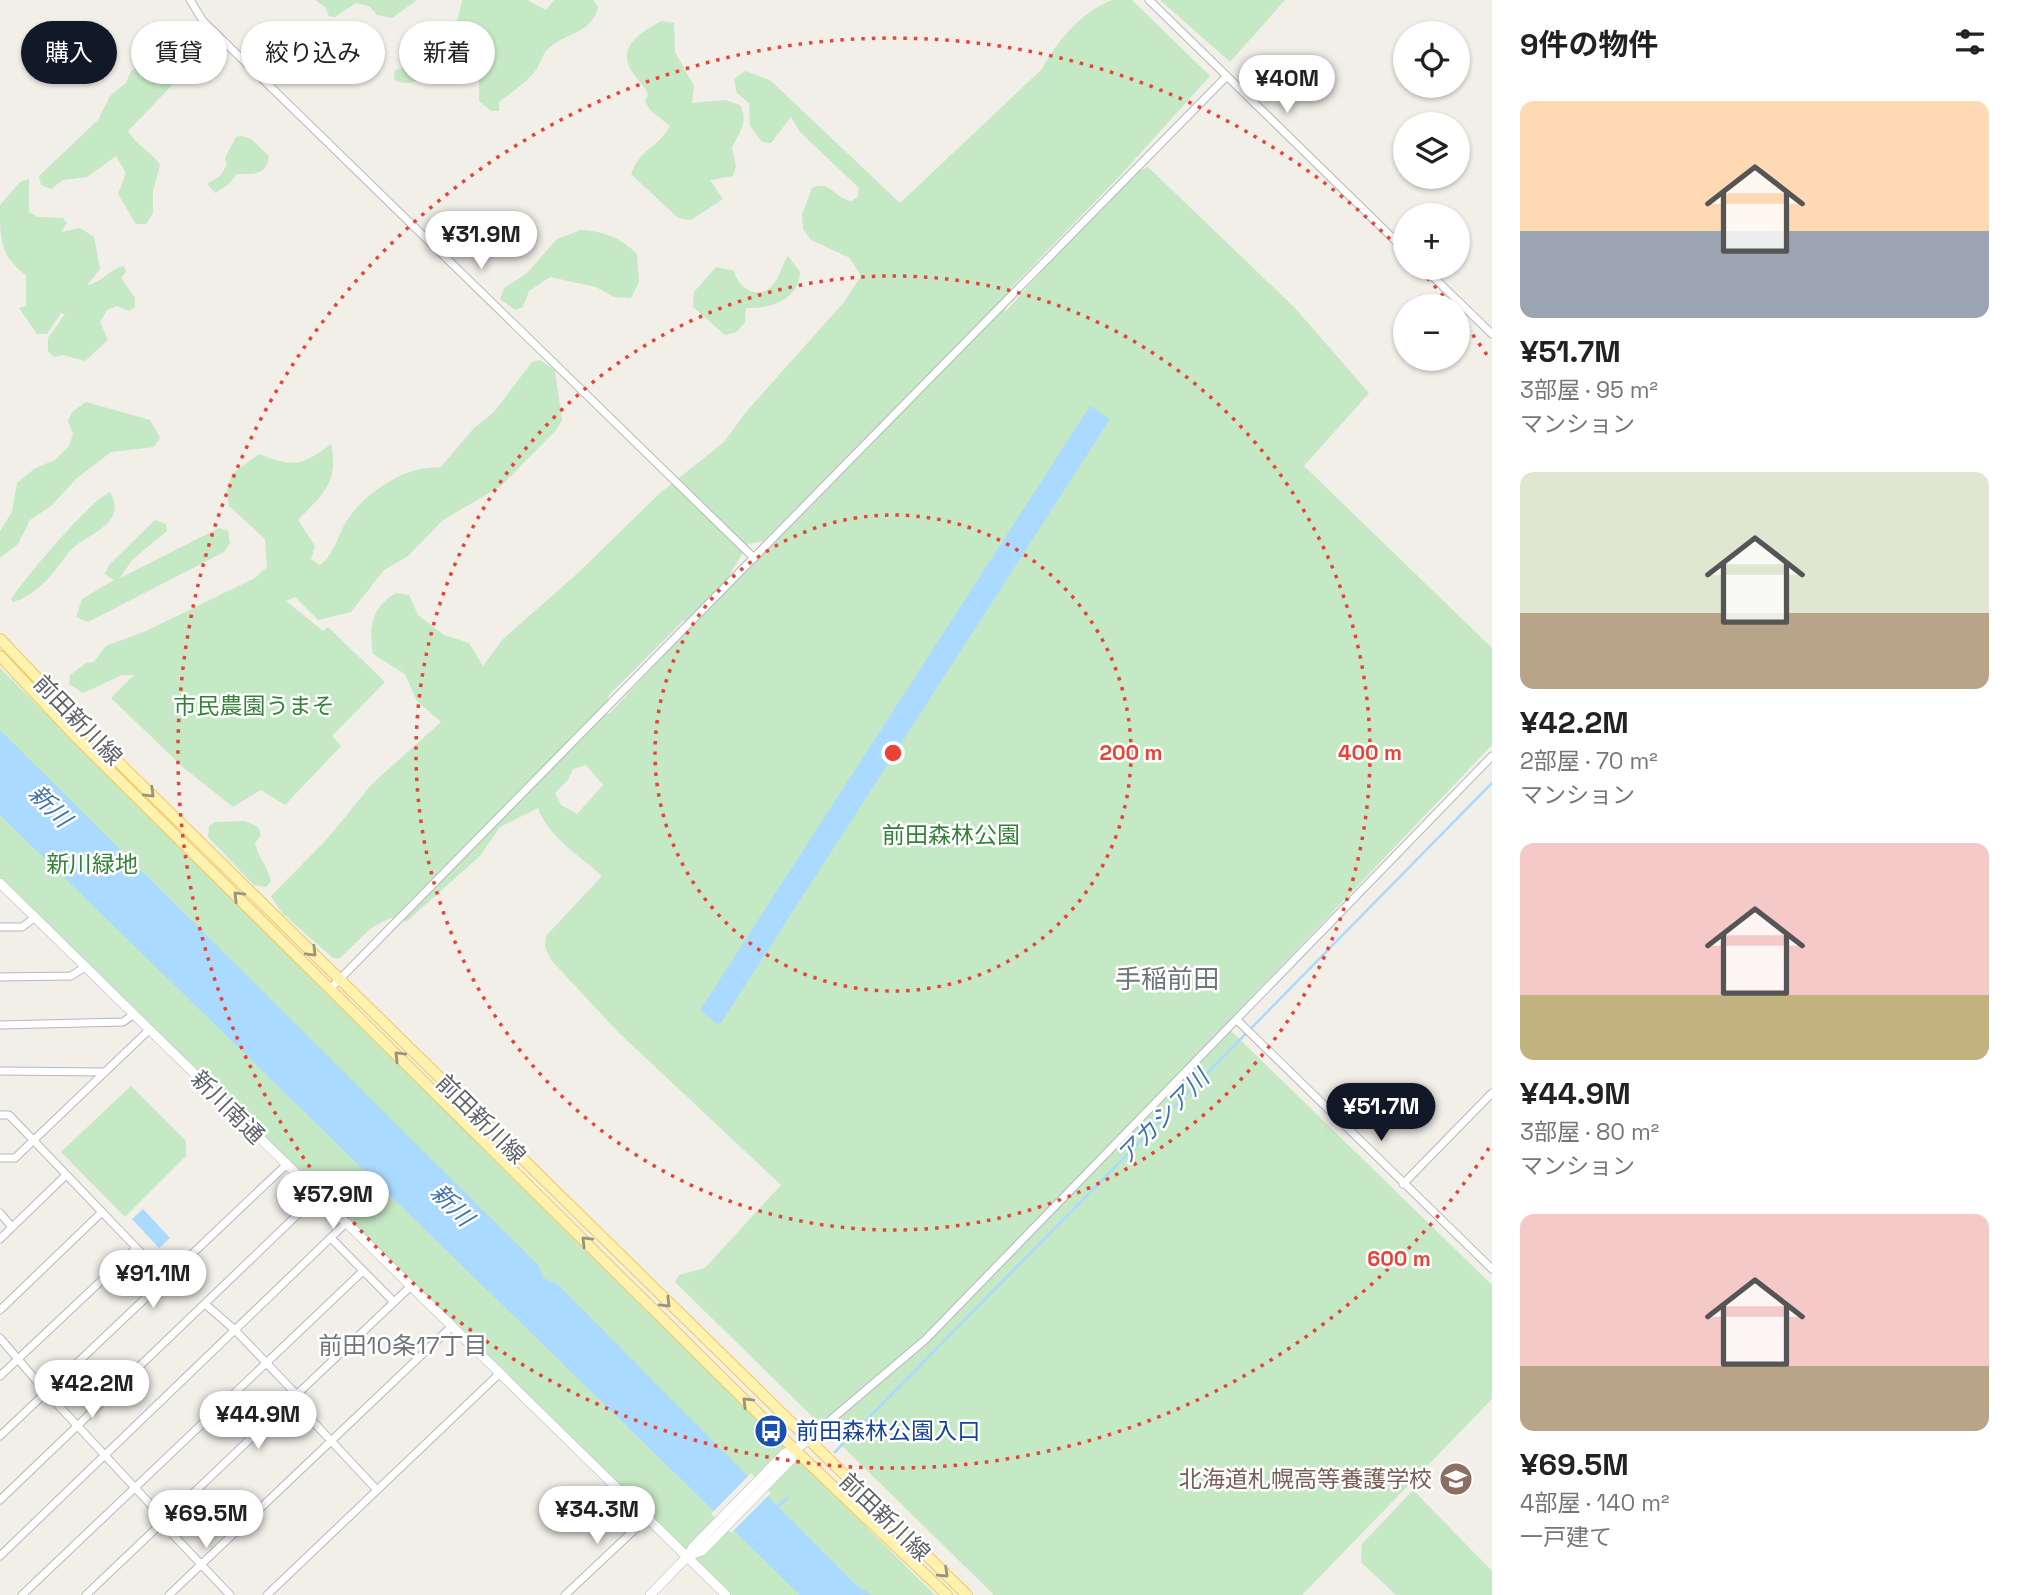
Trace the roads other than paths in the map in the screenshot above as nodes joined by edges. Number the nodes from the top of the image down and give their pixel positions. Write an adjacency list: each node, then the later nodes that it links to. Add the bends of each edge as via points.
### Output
1 (190, 0): 7 (street, via 203,21)
2 (1149, 0): 3 (street)
3 (1227, 76): 4 (street); 7 (street)
4 (1393, 238)
5 (1436, 280): 6 (street)
6 (1492, 334)
7 (754, 558): 16 (street)
8 (0, 639): 16 (main road, 前田新川線, one-way to 16, via 105,749)
9 (0, 656): 17 (main road, 前田新川線, one-way to 9)
10 (1492, 756): 19 (street)
11 (0, 883): 12 (street, 新川南通)
12 (34, 918): 13 (street, via 23,927); 14 (street, 新川南通)
13 (0, 928)
14 (85, 967): 15 (street, via 71,976); 18 (street, 新川南通)
15 (0, 977)
16 (340, 979): 17 (street); 58 (main road, 前田新川線, one-way to 58)
17 (331, 988): 60 (main road, 前田新川線, one-way to 17)
18 (134, 1014): 20 (street, via 123,1022); 21 (street, 新川南通)
19 (1239, 1022): 30 (street); 58 (street, via 926,1339)
20 (0, 1025)
21 (150, 1030): 23 (street); 28 (street, 新川南通)
22 (0, 1071): 23 (street)
23 (105, 1072): 26 (street)
24 (1492, 1093): 30 (street)
25 (0, 1115): 26 (street, via 9,1115)
26 (33, 1140): 27 (street, via 15,1158); 29 (street)
27 (0, 1158)
28 (286, 1165): 31 (street, 新川南通); 53 (street)
29 (66, 1175): 33 (street); 35 (street)
30 (1404, 1184): 40 (street)
31 (318, 1195): 34 (street, 新川南通); 44 (street)
32 (0, 1213): 35 (street)
33 (101, 1213): 38 (street); 45 (street)
34 (346, 1223): 36 (street); 42 (street, 新川南通)
35 (12, 1227): 37 (street)
36 (331, 1238): 41 (street); 47 (street)
37 (0, 1239)
38 (136, 1248): 39 (street); 49 (street)
39 (147, 1259)
40 (1492, 1269)
41 (363, 1271): 43 (street); 50 (street)
42 (411, 1286): 43 (street); 46 (street, 新川南通)
43 (394, 1303): 54 (street)
44 (205, 1304): 47 (street); 55 (street)
45 (0, 1310)
46 (452, 1326): 51 (street, 新川南通); 57 (street)
47 (235, 1330): 50 (street); 59 (street)
48 (0, 1338): 49 (street)
49 (19, 1358): 52 (street); 53 (street)
50 (266, 1363): 54 (street); 61 (street)
51 (500, 1373): 62 (street); 64 (street, 新川南通)
52 (0, 1376)
53 (46, 1392): 55 (street); 56 (street)
54 (294, 1397): 57 (street); 65 (street)
55 (78, 1426): 59 (street); 63 (street)
56 (0, 1436)
57 (332, 1440): 62 (street); 68 (street)
58 (807, 1441): 60 (street); 78 (main road, 前田新川線, one-way to 78)
59 (105, 1455): 61 (street); 66 (street)
60 (790, 1455): 67 (street); 77 (main road, 前田新川線)
61 (135, 1488): 65 (street); 69 (street)
62 (377, 1490): 73 (street)
63 (0, 1500)
64 (648, 1517): 67 (street, 新川南通); 74 (street)
65 (163, 1522): 68 (street); 70 (street)
66 (0, 1556)
67 (688, 1556): 75 (street); 76 (street, 新川南通)
68 (201, 1565): 71 (street); 72 (street)
69 (22, 1595)
70 (86, 1595)
71 (169, 1595)
72 (230, 1595)
73 (267, 1595)
74 (565, 1595)
75 (650, 1595)
76 (726, 1595)
77 (947, 1595)
78 (967, 1595)

